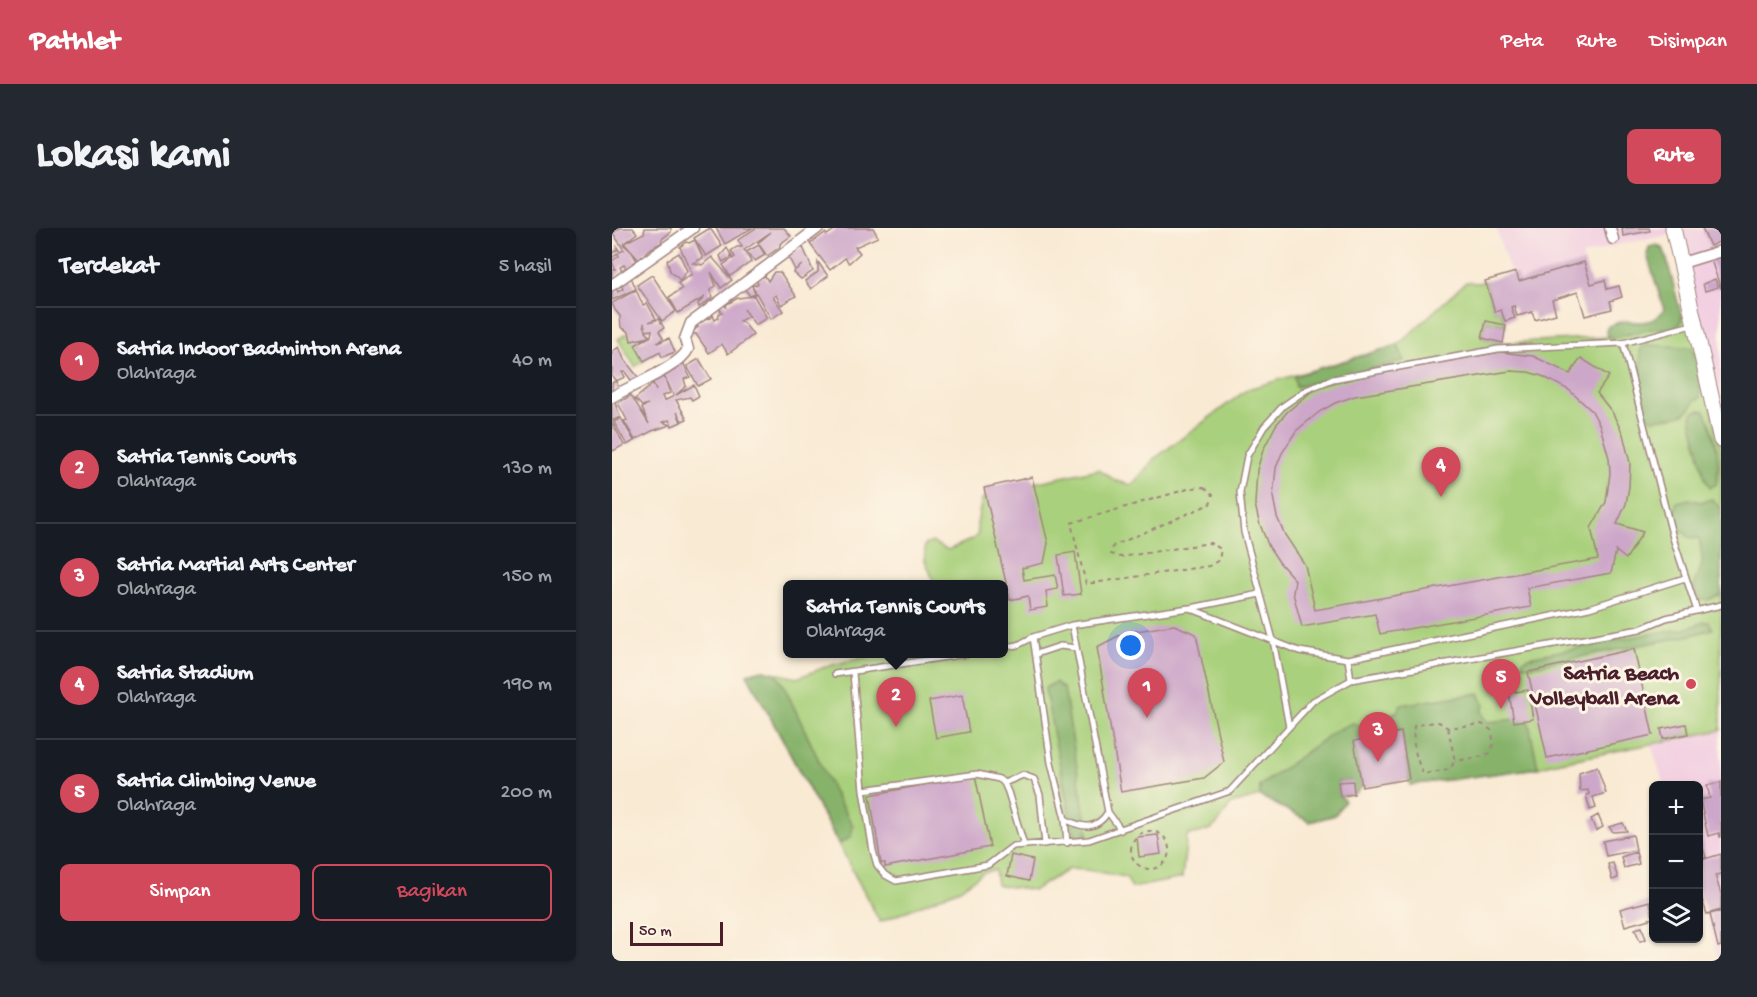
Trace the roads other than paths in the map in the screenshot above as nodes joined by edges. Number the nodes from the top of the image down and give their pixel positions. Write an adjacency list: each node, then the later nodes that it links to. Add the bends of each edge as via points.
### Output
1 (693, 228): 6 (street)
2 (818, 228): 9 (street, via 691,323 685,355)
3 (1673, 228): 5 (street)
4 (1721, 251): 5 (street)
5 (1682, 263): 7 (street)
6 (612, 285)
7 (1695, 324): 8 (lane); 10 (street)
8 (1623, 343): 11 (lane); 12 (lane, via 1498,349 1368,372 1333,379 1283,405 1247,456 1240,492 1244,532)
9 (612, 397)
10 (1721, 440)
11 (1685, 578): 15 (lane); 23 (lane, via 1589,608)
12 (1260, 594): 14 (lane); 18 (lane)
13 (1721, 605): 15 (lane)
14 (1189, 608): 16 (lane); 18 (lane)
15 (1697, 610): 26 (lane, via 1640,628)
16 (1072, 625): 17 (lane); 20 (lane)
17 (1033, 637): 19 (lane); 21 (lane)
18 (1273, 640): 23 (lane, via 1299,651); 27 (lane)
19 (1008, 646)
20 (1076, 648): 21 (lane, via 1060,645); 30 (lane)
21 (1036, 654): 31 (lane, via 1051,763)
22 (942, 658): 24 (lane)
23 (1348, 659): 26 (lane)
24 (853, 673): 25 (lane); 29 (lane)
25 (835, 674)
26 (1351, 680): 27 (lane, via 1313,700)
27 (1289, 727): 32 (lane, via 1230,791)
28 (1004, 783): 29 (lane, via 977,774); 34 (lane, via 1023,775 1034,779 1040,795); 35 (lane)
29 (863, 789): 35 (lane, via 878,865 885,875 897,881 988,865 1009,848)
30 (1108, 812): 31 (lane, via 1090,827 1080,827); 32 (lane)
31 (1065, 819): 33 (lane)
32 (1121, 830): 33 (lane)
33 (1067, 843): 34 (lane)
34 (1045, 844): 35 (lane)
35 (1023, 845)

